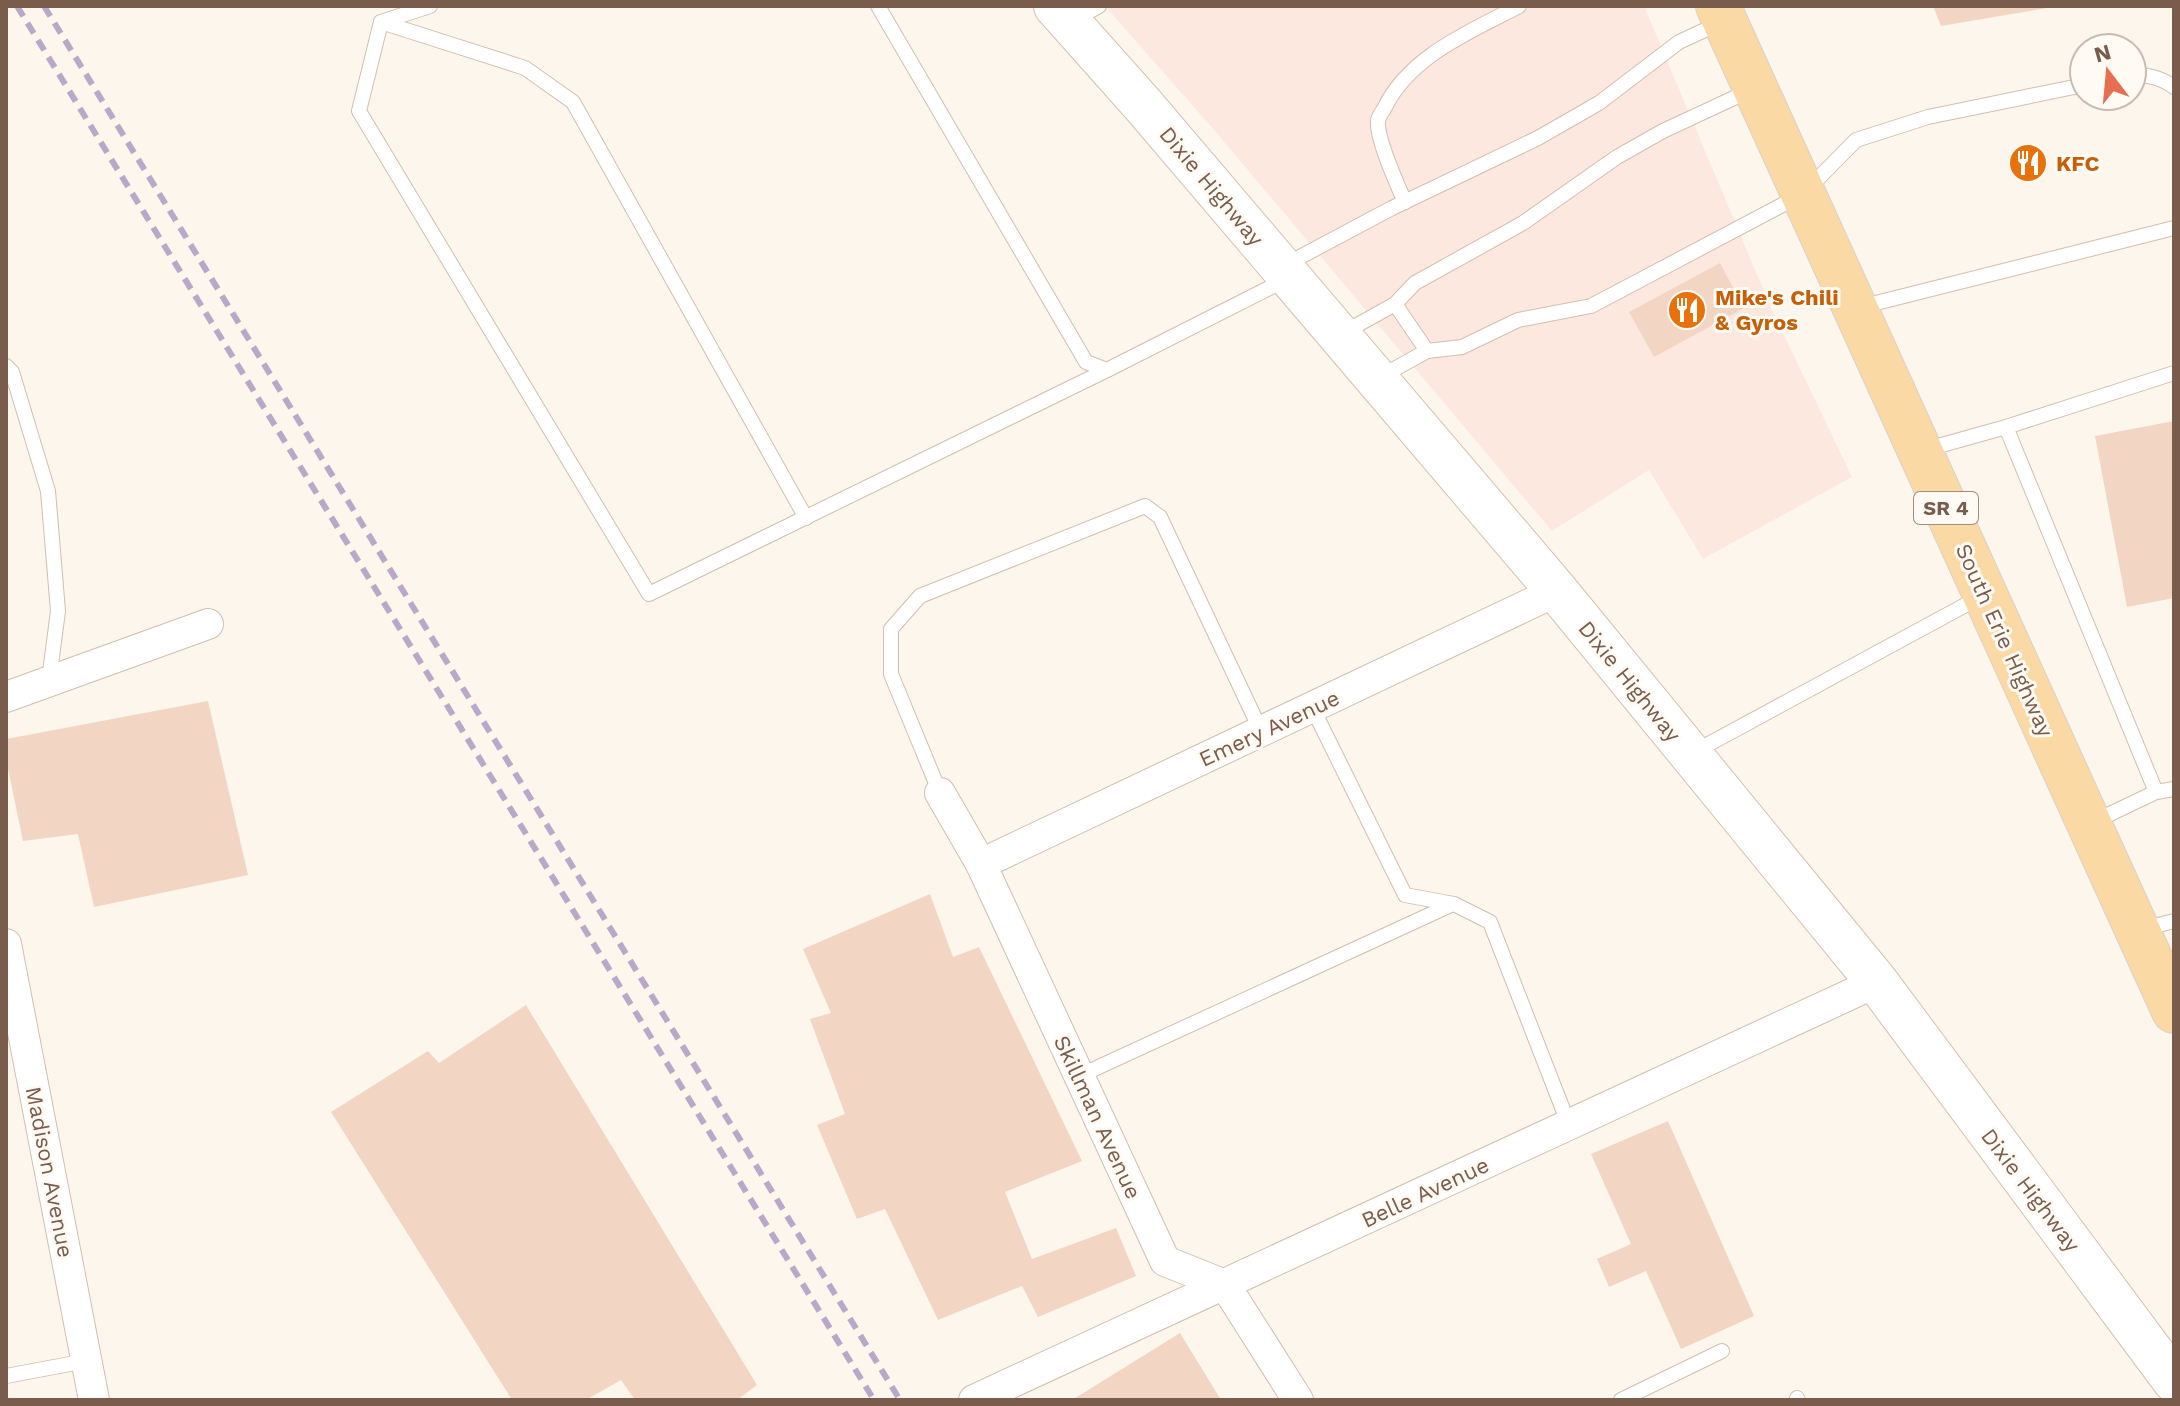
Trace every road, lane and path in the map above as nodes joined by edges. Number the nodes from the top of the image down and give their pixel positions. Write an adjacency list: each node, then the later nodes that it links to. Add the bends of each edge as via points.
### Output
1 (430, 6): 6 (lane)
2 (878, 6): 20 (lane, via 1086,362)
3 (1519, 6): 12 (lane, via 1449,44 1410,72 1391,94 1378,120)
4 (1075, 11): 14 (street, Dixie Highway)
5 (1721, 14): 9 (main road, South Erie Highway / SR 4); 12 (lane, via 1599,103)
6 (381, 22): 25 (lane, via 525,68 573,102); 25 (lane, via 359,111 649,594)
7 (2148, 76): 8 (lane)
8 (2174, 87)
9 (1755, 88): 11 (main road, South Erie Highway / SR 4); 15 (lane, via 1617,157 1523,223 1415,283)
10 (2068, 88): 11 (lane, via 1928,117 1856,140)
11 (1803, 194): 16 (main road, South Erie Highway / SR 4); 18 (lane, via 1591,306 1518,320 1462,347)
12 (1405, 202): 14 (lane)
13 (2174, 228): 16 (lane)
14 (1285, 272): 17 (street, Dixie Highway); 20 (lane)
15 (1395, 304): 17 (lane); 18 (lane)
16 (1855, 308): 24 (main road, South Erie Highway / SR 4)
17 (1339, 335): 22 (street, Dixie Highway)
18 (1427, 351): 22 (lane)
19 (6, 366): 29 (lane, via 48,491 58,611)
20 (1107, 370): 25 (lane)
21 (2174, 373): 23 (lane)
22 (1376, 379): 26 (street, Dixie Highway)
23 (2006, 427): 24 (lane); 35 (lane)
24 (1920, 451): 27 (main road, South Erie Highway / SR 4)
25 (806, 518)
26 (1557, 591): 31 (street, Emery Avenue); 33 (street, Dixie Highway)
27 (1985, 594): 33 (lane); 37 (main road, South Erie Highway / SR 4)
28 (208, 624): 29 (street)
29 (49, 681): 30 (street)
30 (6, 697)
31 (1312, 707): 32 (street, Emery Avenue); 39 (lane, via 1405,895)
32 (1261, 731): 36 (lane, via 1160,517 1145,506 920,596 891,629 891,674); 38 (street, Emery Avenue)
33 (1690, 754): 42 (street, Dixie Highway)
34 (2174, 789): 35 (lane)
35 (2156, 792): 37 (lane)
36 (940, 793): 38 (street, Skillman Avenue)
37 (2089, 824): 40 (main road, South Erie Highway / SR 4)
38 (981, 864): 45 (street, Skillman Avenue)
39 (1454, 904): 45 (lane); 46 (lane, via 1490,922)
40 (2156, 926): 44 (main road, South Erie Highway / SR 4)
41 (6, 944): 43 (street, Madison Avenue)
42 (1877, 982): 46 (street, Belle Avenue); 51 (street, Dixie Highway)
43 (12, 999): 49 (street, Madison Avenue)
44 (2174, 1011)
45 (1079, 1076): 47 (street, Skillman Avenue, via 1165,1261)
46 (1569, 1125): 47 (street, Belle Avenue)
47 (1225, 1285): 53 (street, Belle Avenue); 54 (street)
48 (1722, 1351): 55 (lane)
49 (86, 1361): 50 (lane); 52 (street, Madison Avenue)
50 (6, 1376)
51 (2174, 1381)
52 (94, 1400)
53 (974, 1400)
54 (1298, 1400)
55 (1621, 1400)

